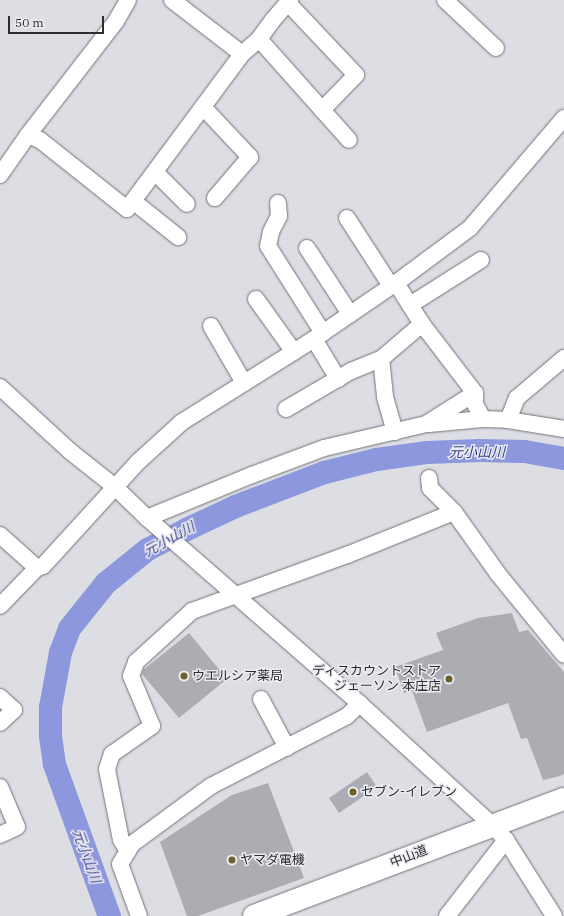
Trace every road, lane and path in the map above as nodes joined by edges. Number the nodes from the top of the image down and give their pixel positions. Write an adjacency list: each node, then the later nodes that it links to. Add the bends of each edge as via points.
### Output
1 (128, 0): 11 (street, via 116,21)
2 (172, 0): 7 (street)
3 (445, 0): 6 (street)
4 (289, 1): 5 (street); 9 (street, via 356,75)
5 (259, 39): 7 (street); 9 (street)
6 (496, 48)
7 (242, 54): 8 (street)
8 (203, 107): 13 (street); 15 (street, via 250,157)
9 (322, 110): 12 (street)
10 (564, 118): 23 (street, via 470,228)
11 (28, 135): 14 (street); 16 (street, via 40,140 127,209)
12 (349, 140)
13 (155, 172): 16 (street); 18 (street)
14 (0, 175)
15 (215, 198)
16 (133, 201): 20 (street)
17 (278, 203): 29 (street, via 279,216 271,232 268,246)
18 (187, 204)
19 (347, 218): 23 (street)
20 (178, 237)
21 (307, 248): 26 (street)
22 (481, 260): 25 (street)
23 (394, 284): 25 (street); 26 (street)
24 (256, 299): 30 (street)
25 (410, 305): 27 (street)
26 (350, 314): 29 (street)
27 (422, 324): 32 (street); 36 (street)
28 (211, 326): 34 (street)
29 (318, 336): 30 (street); 33 (street)
30 (294, 352): 34 (street)
31 (564, 358): 39 (street, via 517,398)
32 (381, 359): 33 (street); 42 (street, via 385,396)
33 (338, 378): 37 (street)
34 (244, 383): 44 (street, via 182,422)
35 (0, 387): 44 (street, via 71,452)
36 (475, 393): 38 (street, via 475,404); 40 (street)
37 (286, 409)
38 (483, 419): 39 (street); 40 (street)
39 (508, 420): 41 (street)
40 (426, 424): 42 (street)
41 (564, 429)
42 (395, 432): 46 (street, via 324,448 252,475)
43 (429, 478): 45 (street, via 430,488)
44 (115, 487): 46 (street); 48 (street, via 43,566)
45 (454, 512): 49 (street); 51 (street, via 498,574)
46 (150, 520): 49 (street)
47 (0, 535): 48 (street)
48 (37, 568): 50 (street)
49 (237, 595): 54 (street); 61 (street, via 192,612 136,662 131,676 152,726 112,754 107,769 122,840)
50 (0, 606)
51 (564, 655)
52 (0, 697): 55 (street, via 14,710)
53 (261, 699): 56 (street)
54 (360, 704): 56 (street, via 347,716); 59 (street)
55 (0, 723)
56 (287, 748): 61 (street, via 211,786 132,844)
57 (0, 787): 60 (street, via 17,827)
58 (564, 799): 59 (highway, 中山道)
59 (499, 833): 62 (street); 64 (highway, 中山道); 65 (street)
60 (0, 835)
61 (128, 851): 63 (street, via 120,864)
62 (549, 914)
63 (138, 916)
64 (254, 916)
65 (447, 916)

